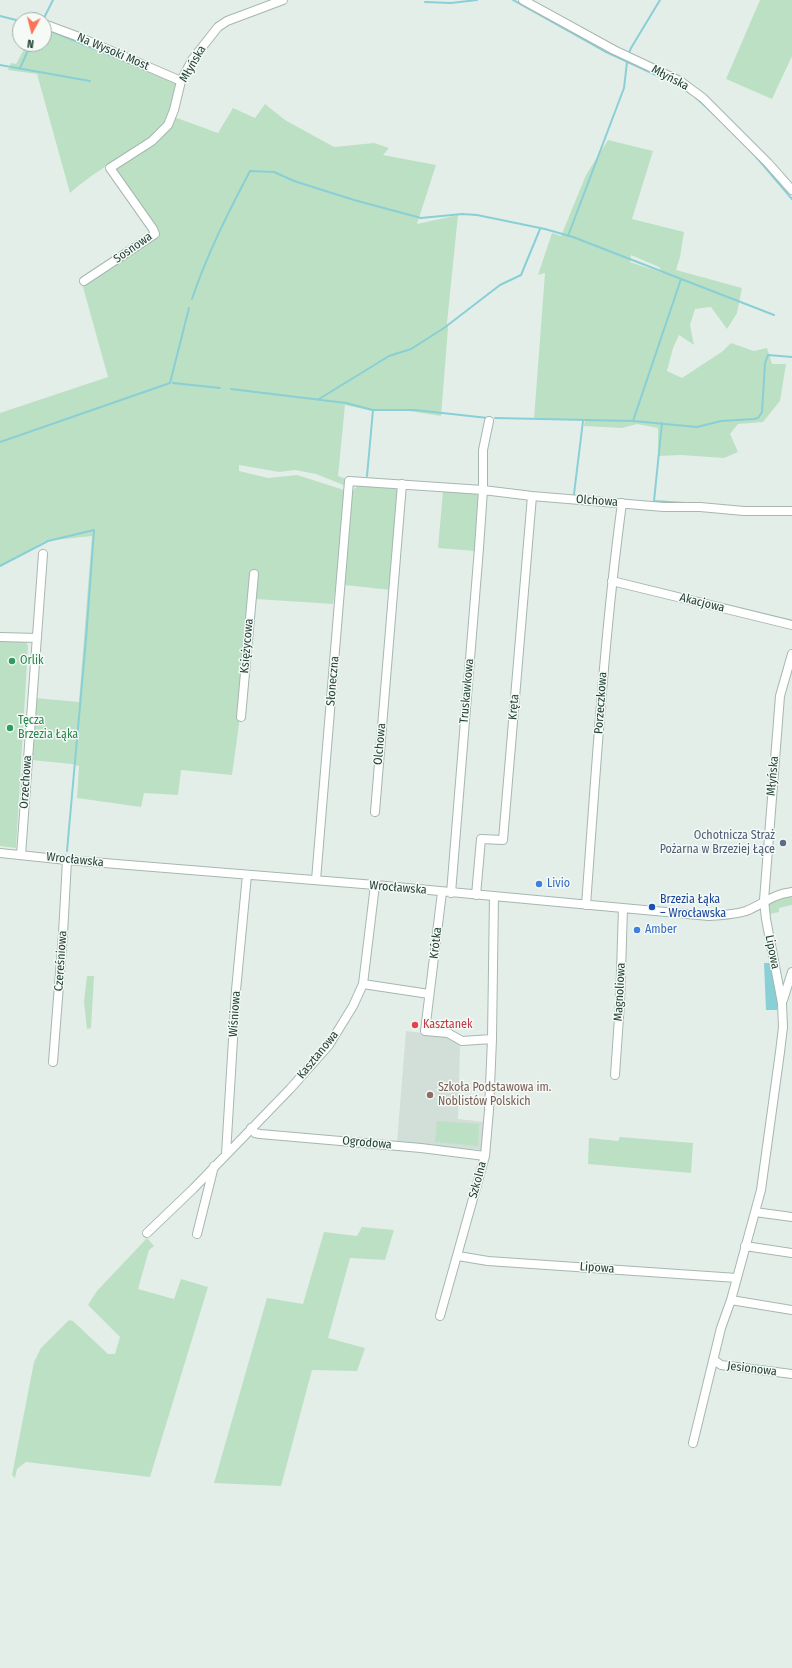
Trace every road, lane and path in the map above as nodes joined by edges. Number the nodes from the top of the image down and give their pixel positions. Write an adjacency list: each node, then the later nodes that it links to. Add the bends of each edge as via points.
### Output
1 (284, 0): 4 (street, Młyńska, via 227,21 218,27 192,60)
2 (523, 0): 6 (street, Młyńska, via 614,50 680,81 697,93)
3 (52, 27): 4 (street, Na Wysoki Most)
4 (181, 81): 5 (street, Młyńska, via 168,125 152,141)
5 (110, 168): 7 (street, Sosnowa, via 155,234)
6 (792, 190)
7 (84, 281)
8 (489, 421): 11 (street, Truskawkowa, via 483,450)
9 (349, 481): 10 (street, Olchowa); 28 (street, Słoneczna)
10 (402, 484): 11 (street, Olchowa); 23 (street, Olchowa)
11 (483, 490): 12 (street, Olchowa); 30 (street, Truskawkowa)
12 (532, 496): 13 (street, Olchowa); 32 (street, Kręta, via 503,840 481,839)
13 (622, 503): 14 (street, Olchowa, via 744,511); 17 (street, Porzeczkowa)
14 (792, 511)
15 (43, 554): 20 (street, Orzechowa)
16 (254, 574): 22 (street, Księżycowa)
17 (612, 580): 18 (street, Akacjowa); 35 (street, Porzeczkowa)
18 (792, 625)
19 (0, 637): 20 (street)
20 (36, 638): 25 (street, Orzechowa)
21 (792, 654): 34 (street, Młyńska, via 780,696)
22 (242, 717)
23 (375, 812)
24 (0, 853): 25 (street, Wrocławska)
25 (21, 855): 26 (street, Wrocławska)
26 (67, 860): 27 (street, Wrocławska); 42 (street, Czereśniowa)
27 (247, 875): 28 (street, Wrocławska); 45 (street, Wiśniowa, via 236,990)
28 (316, 880): 29 (street, Wrocławska)
29 (375, 885): 30 (street, Wrocławska); 38 (street, Kasztanowa)
30 (446, 892): 32 (street, Wrocławska); 39 (street, Krótka)
31 (792, 892): 34 (street, Wrocławska)
32 (476, 895): 33 (street, Wrocławska)
33 (494, 896): 35 (street, Wrocławska); 41 (street, Szkolna)
34 (764, 900): 36 (street, Wrocławska, via 747,910 716,916); 40 (street, Lipowa)
35 (586, 905): 36 (street, Wrocławska)
36 (623, 908): 43 (street, Magnoliowa)
37 (792, 972): 40 (street, Lipowa)
38 (363, 984): 39 (street); 44 (street, Kasztanowa, via 353,1006 329,1044 290,1089)
39 (429, 994): 41 (street, Krótka, via 425,1031 448,1033 462,1041)
40 (782, 1003): 48 (street, Lipowa, via 780,1052 761,1190)
41 (492, 1039): 46 (street, Szkolna)
42 (54, 1062)
43 (615, 1075)
44 (251, 1128): 45 (street, Kasztanowa); 46 (street, Ogrodowa, via 260,1134)
45 (226, 1154): 47 (street, Kasztanowa)
46 (485, 1156): 54 (street, Szkolna)
47 (214, 1166): 50 (street, Kasztanowa); 51 (street)
48 (755, 1212): 49 (street); 52 (street, Lipowa)
49 (792, 1217)
50 (147, 1233)
51 (197, 1234)
52 (745, 1246): 53 (street); 55 (street, Lipowa)
53 (792, 1253)
54 (458, 1256): 55 (street, Lipowa, via 488,1261); 58 (street, Szkolna)
55 (736, 1278): 56 (street, Lipowa)
56 (731, 1300): 57 (street); 59 (street, Lipowa)
57 (792, 1310)
58 (440, 1316)
59 (714, 1360): 60 (street, Jesionowa, via 721,1365); 61 (street, Lipowa)
60 (792, 1374)
61 (692, 1443)

